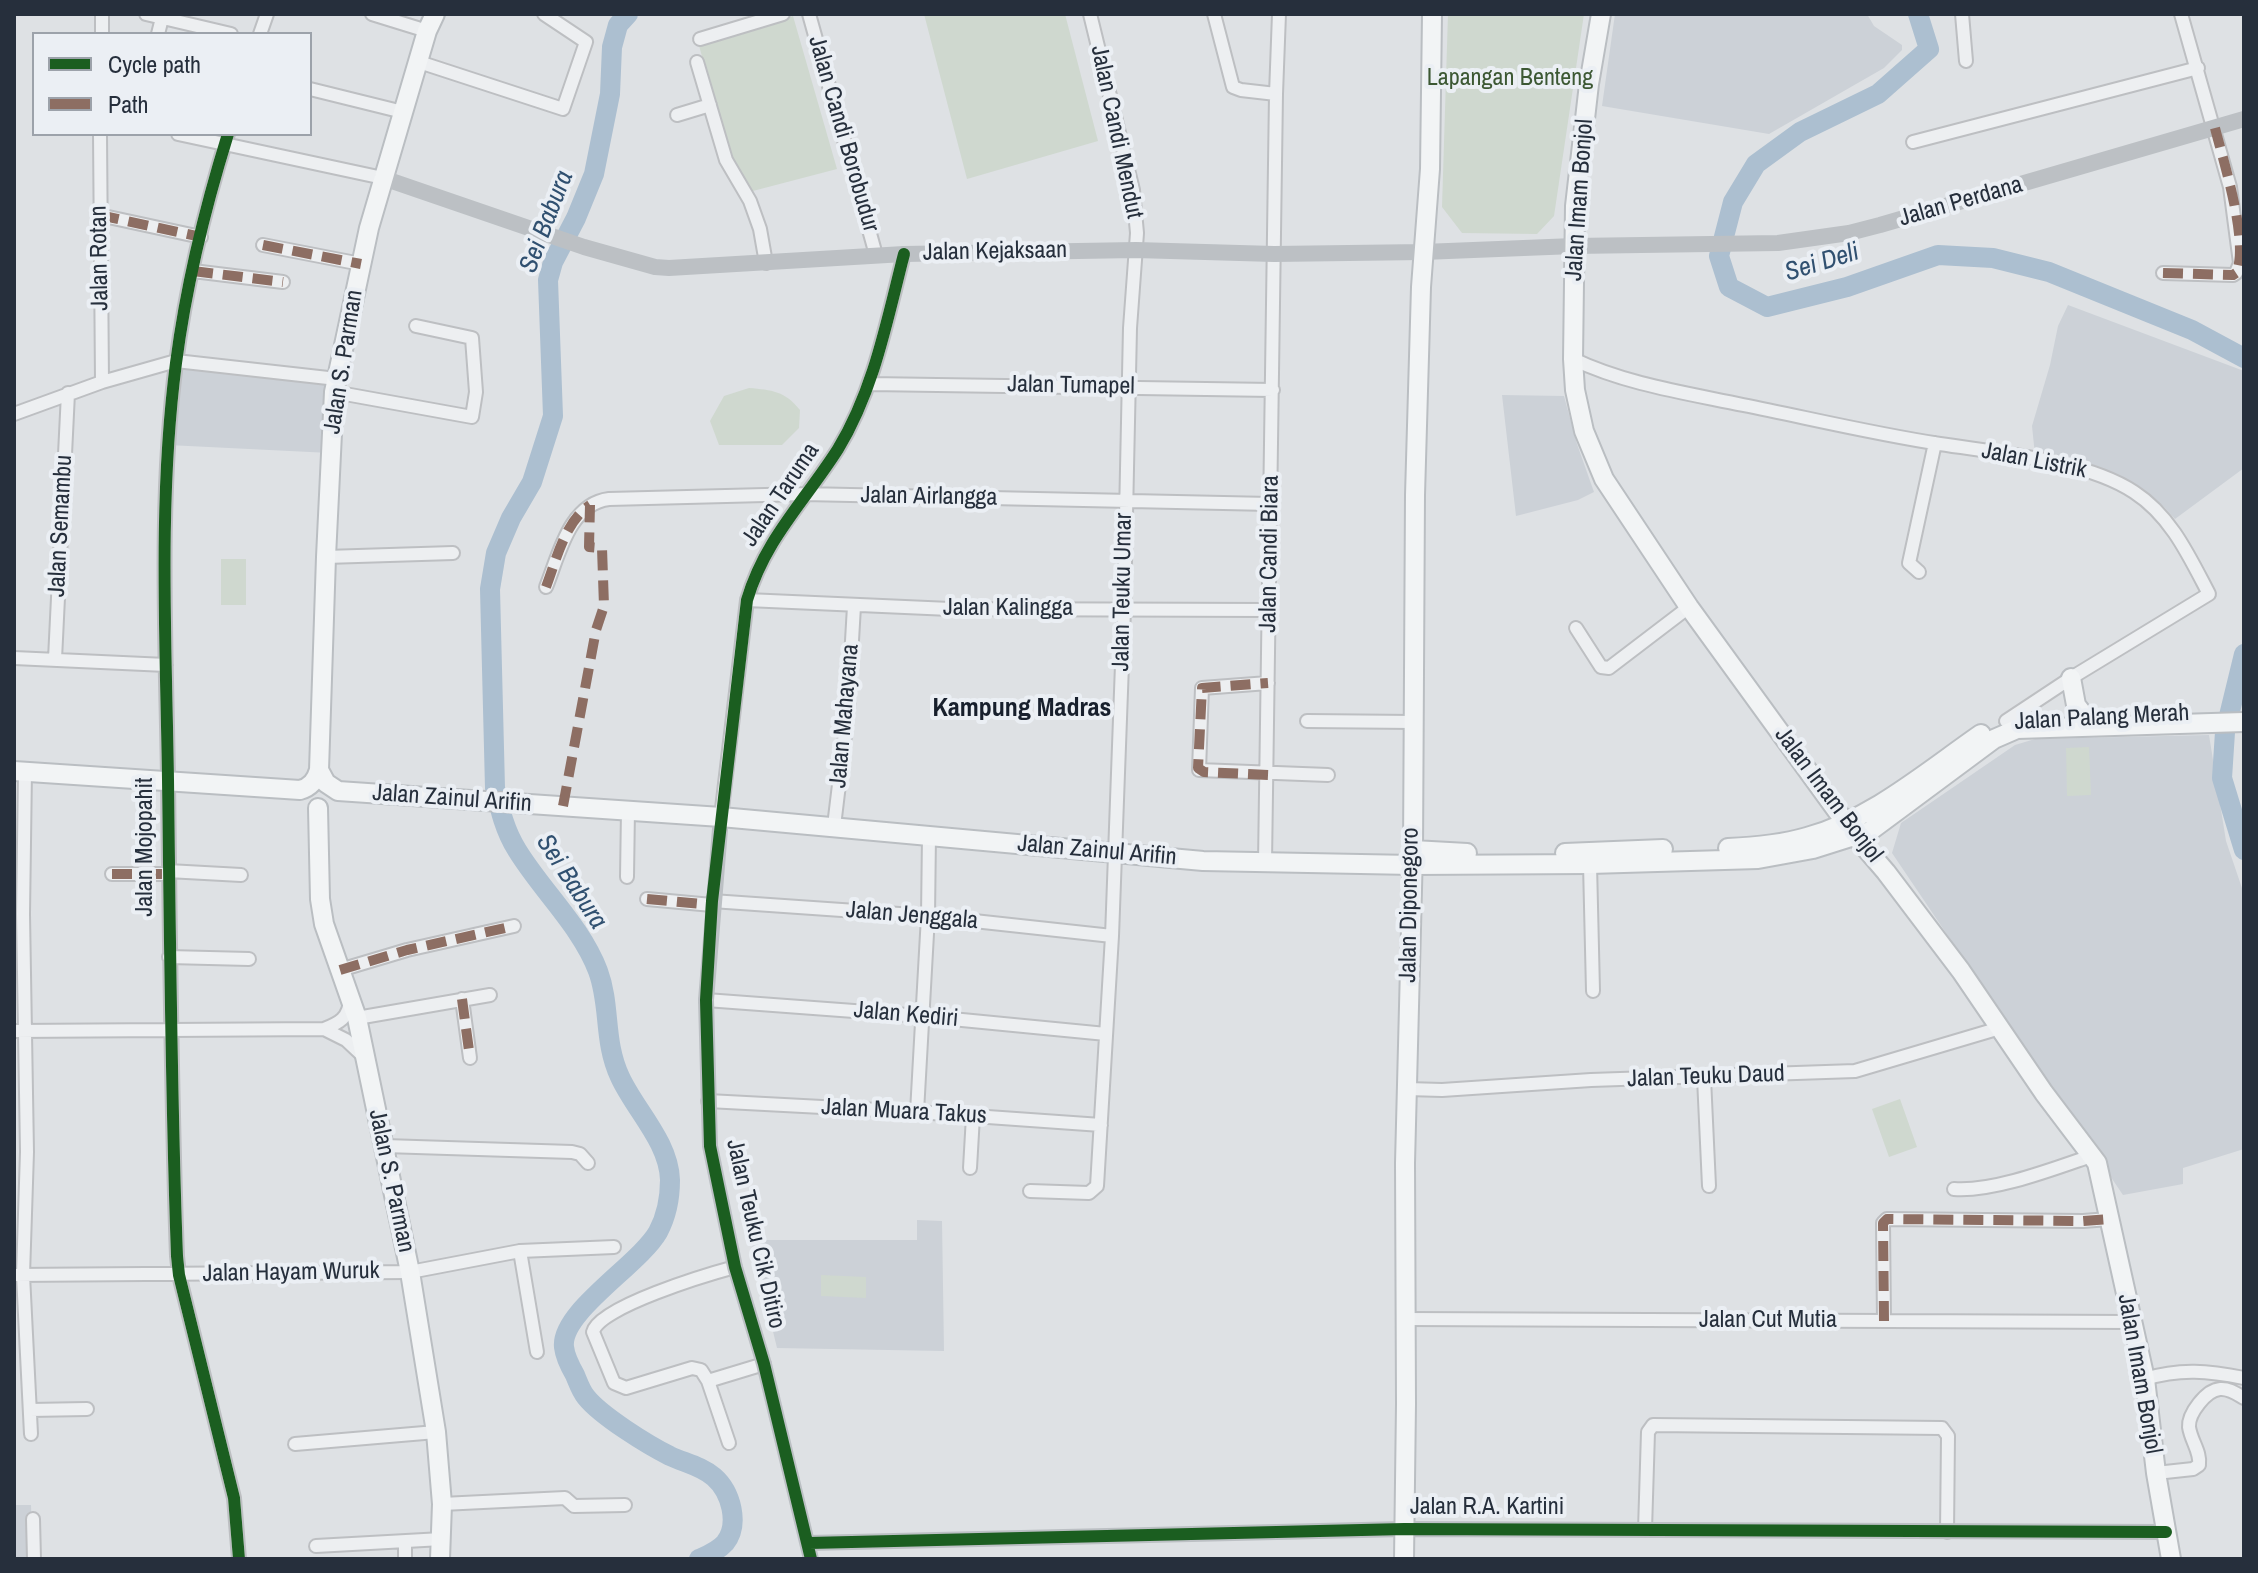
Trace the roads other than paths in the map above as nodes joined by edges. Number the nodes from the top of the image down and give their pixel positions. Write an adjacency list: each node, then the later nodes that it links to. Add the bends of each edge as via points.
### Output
1 (146, 14): 13 (street)
2 (372, 14): 14 (street)
3 (544, 14): 18 (street, via 586,42 563,109)
4 (783, 14): 16 (street)
5 (809, 14): 41 (street, Jalan Candi Borobudur)
6 (1090, 14): 37 (street, Jalan Candi Mendut, via 1133,190)
7 (1214, 14): 22 (street, via 1230,83 1241,90)
8 (1279, 14): 22 (street, Jalan Candi Biara)
9 (1432, 14): 38 (main road, Jalan Diponegoro)
10 (1601, 14): 36 (main road, Jalan Imam Bonjol, via 1579,164)
11 (1962, 14): 17 (street)
12 (2181, 14): 20 (street)
13 (162, 16): 15 (street)
14 (431, 22): 18 (main road, Jalan S. Parman)
15 (223, 32)
16 (700, 39)
17 (1966, 61)
18 (419, 62): 24 (main road, Jalan S. Parman)
19 (697, 62): 23 (street)
20 (2198, 68): 27 (street); 31 (street)
21 (312, 89): 24 (street)
22 (1276, 94): 40 (street, Jalan Candi Biara)
23 (710, 105): 25 (street); 42 (street, via 726,160 760,229)
24 (403, 112): 32 (main road, Jalan S. Parman)
25 (677, 115)
26 (2244, 119): 27 (street, Jalan Perdana)
27 (2215, 128): 36 (street, Jalan Perdana, via 1849,233 1778,243); 46 (street, via 2238,231)
28 (100, 136): 33 (street, Jalan Rotan)
29 (202, 136): 30 (street)
30 (227, 138): 32 (street); 34 (street, Jalan Mojopahit)
31 (1913, 142)
32 (383, 178): 42 (street, Jalan Kejaksaan, via 655,267); 43 (main road, Jalan S. Parman)
33 (99, 215): 34 (street); 51 (street, Jalan Rotan)
34 (201, 237): 44 (street, Jalan Mojopahit)
35 (263, 245): 43 (street)
36 (1574, 246): 38 (street, Jalan Kejaksaan); 49 (main road, Jalan Imam Bonjol)
37 (1136, 250): 39 (street, Jalan Kejaksaan); 40 (street, Jalan Kejaksaan); 54 (street, Jalan Teuku Umar)
38 (1423, 252): 40 (street, Jalan Kejaksaan); 82 (main road, Jalan Diponegoro)
39 (904, 254): 41 (street, Jalan Kejaksaan); 52 (street, Jalan Taruma)
40 (1274, 254): 55 (street, Jalan Candi Biara)
41 (876, 255): 42 (street, Jalan Kejaksaan)
42 (766, 263)
43 (361, 264): 53 (main road, Jalan S. Parman)
44 (193, 271): 47 (street); 50 (street, Jalan Mojopahit)
45 (2163, 273): 46 (street)
46 (2240, 279)
47 (283, 282)
48 (416, 326): 53 (street, via 472,338 472,417)
49 (1573, 359): 58 (street, Jalan Listrik, via 1614,376); 68 (main road, Jalan Imam Bonjol, via 1584,431 1601,472)
50 (176, 361): 51 (street); 53 (street); 74 (street, Jalan Mojopahit, via 165,510)
51 (102, 382): 56 (street)
52 (870, 384): 54 (street, Jalan Tumapel); 59 (street, Jalan Taruma, via 838,449)
53 (336, 386): 63 (main road, Jalan S. Parman)
54 (1128, 387): 55 (street, Jalan Tumapel); 60 (street, Jalan Teuku Umar)
55 (1273, 390): 61 (street, Jalan Candi Biara)
56 (68, 393): 57 (street); 73 (street, Jalan Semambu)
57 (14, 414)
58 (1935, 443): 64 (street, via 1909,563); 75 (street, Jalan Listrik, via 2107,476 2136,493 2178,535 2209,594)
59 (804, 494): 60 (street, Jalan Airlangga); 65 (street, Jalan Airlangga, via 609,499 590,505 567,533); 66 (street, Jalan Taruma, via 777,533)
60 (1126, 502): 61 (street, Jalan Airlangga); 69 (street, Jalan Teuku Umar)
61 (1270, 504): 70 (street, Jalan Candi Biara)
62 (453, 553): 63 (street)
63 (326, 557): 84 (main road, Jalan S. Parman)
64 (1919, 572)
65 (546, 587)
66 (747, 600): 67 (street, Jalan Kalingga); 93 (street, Jalan Taruma)
67 (854, 606): 69 (street, Jalan Kalingga); 95 (street, Jalan Mahayana)
68 (1689, 607): 71 (street, via 1609,668 1601,667); 96 (main road, Jalan Imam Bonjol)
69 (1124, 610): 70 (street, Jalan Kalingga); 98 (street, Jalan Teuku Umar)
70 (1269, 610): 76 (street, Jalan Candi Biara)
71 (1576, 628)
72 (14, 658): 73 (street)
73 (55, 659): 74 (street)
74 (166, 665): 88 (street, Jalan Mojopahit)
75 (2071, 678): 78 (main road, via 2076,705); 81 (street, Jalan Listrik)
76 (1268, 683): 86 (street, Jalan Candi Biara); 86 (street, via 1202,688 1198,768)
77 (2244, 713): 79 (main road, Jalan Palang Merah)
78 (2086, 718): 79 (main road, Jalan Palang Merah); 81 (main road, Jalan Palang Merah)
79 (2182, 719): 83 (main road, Jalan Palang Merah); 94 (main road, Jalan Palang Merah, via 2017,729 1994,739)
80 (1307, 721): 82 (street)
81 (2006, 721): 96 (main road, Jalan Palang Merah, via 1874,808)
82 (1414, 722): 99 (main road, Jalan Diponegoro)
83 (2244, 722)
84 (319, 770): 89 (main road, via 312,784); 90 (main road)
85 (19, 771): 88 (main road); 110 (street)
86 (1268, 775): 87 (street); 101 (street, Jalan Candi Biara)
87 (1328, 775)
88 (168, 781): 89 (main road); 104 (street, Jalan Mojopahit)
89 (300, 790): 91 (main road)
90 (338, 791): 91 (main road); 92 (main road, Jalan Zainul Arifin)
91 (318, 808): 116 (main road, Jalan S. Parman, via 322,911)
92 (628, 810): 93 (main road, Jalan Zainul Arifin); 107 (street)
93 (721, 817): 95 (main road, Jalan Zainul Arifin); 109 (street, Jalan Teuku Cik Ditiro)
94 (1889, 817): 96 (main road, Jalan Palang Merah); 103 (main road, via 1880,852)
95 (834, 826): 97 (main road, Jalan Zainul Arifin)
96 (1850, 830): 100 (main road, Jalan Zainul Arifin, via 1756,846); 103 (main road, Jalan Imam Bonjol)
97 (929, 835): 98 (main road, Jalan Zainul Arifin); 111 (street)
98 (1114, 853): 101 (main road, Jalan Zainul Arifin, via 1224,862); 113 (street, Jalan Teuku Umar)
99 (1413, 857): 100 (main road, Jalan Zainul Arifin); 101 (main road, Jalan Zainul Arifin); 102 (main road, Jalan Zainul Arifin); 132 (main road, Jalan Diponegoro)
100 (1616, 857): 102 (main road, Jalan Zainul Arifin)
101 (1265, 858)
102 (1590, 864): 117 (street)
103 (1886, 872): 124 (main road, Jalan Imam Bonjol)
104 (168, 873): 105 (street); 106 (street); 114 (street, Jalan Mojopahit)
105 (112, 874)
106 (241, 875)
107 (627, 877)
108 (647, 899): 109 (street, Jalan Jenggala)
109 (712, 903): 111 (street, Jalan Jenggala); 121 (street, Jalan Teuku Cik Ditiro)
110 (19, 914): 126 (street)
111 (928, 916): 113 (street, Jalan Jenggala); 122 (street)
112 (514, 926): 116 (street)
113 (1112, 936): 128 (street, Jalan Teuku Umar)
114 (169, 957): 115 (street); 127 (street, Jalan Mojopahit)
115 (249, 959)
116 (340, 970): 118 (main road, Jalan S. Parman)
117 (1593, 991)
118 (350, 994): 123 (main road, Jalan S. Parman); 125 (street, via 347,1014)
119 (490, 995): 120 (street)
120 (462, 999): 123 (street); 129 (street)
121 (706, 1000): 122 (street, Jalan Kediri); 133 (street, Jalan Teuku Cik Ditiro)
122 (921, 1016): 128 (street, Jalan Kediri); 134 (street)
123 (357, 1018): 130 (main road, Jalan S. Parman)
124 (2000, 1028): 131 (street, Jalan Teuku Daud, via 1855,1071); 139 (main road, Jalan Imam Bonjol)
125 (324, 1029): 127 (street); 130 (street, via 346,1040)
126 (20, 1031): 127 (street); 138 (street)
127 (171, 1031): 151 (street, Jalan Mojopahit)
128 (1106, 1034): 136 (street, Jalan Teuku Umar)
129 (470, 1058)
130 (366, 1060): 137 (main road, Jalan S. Parman)
131 (1704, 1078): 132 (street, Jalan Teuku Daud); 142 (street)
132 (1407, 1089): 152 (main road, Jalan Diponegoro)
133 (708, 1101): 134 (street, Jalan Muara Takus); 148 (street, Jalan Teuku Cik Ditiro, via 710,1146)
134 (917, 1112): 135 (street, Jalan Muara Takus)
135 (973, 1116): 136 (street, Jalan Muara Takus); 141 (street)
136 (1101, 1125): 144 (street, Jalan Teuku Umar, via 1094,1189)
137 (385, 1146): 140 (street, via 572,1152); 149 (main road, Jalan S. Parman)
138 (20, 1152): 150 (street)
139 (2091, 1156): 143 (street, via 2037,1174); 145 (main road, Jalan Imam Bonjol)
140 (588, 1163)
141 (970, 1168)
142 (1709, 1186)
143 (1954, 1189)
144 (1030, 1191)
145 (2109, 1219): 153 (street, via 1887,1219); 154 (main road, Jalan Imam Bonjol)
146 (614, 1247): 147 (street, Jalan Hayam Wuruk)
147 (520, 1251): 149 (street, Jalan Hayam Wuruk); 155 (street)
148 (735, 1267): 156 (street, Jalan Teuku Cik Ditiro); 159 (street, via 668,1287 594,1326 618,1387 692,1368 701,1370)
149 (410, 1272): 151 (street, Jalan Hayam Wuruk); 163 (main road, Jalan S. Parman)
150 (19, 1275): 151 (street, Jalan Hayam Wuruk); 162 (street)
151 (179, 1275): 180 (street, Jalan Mojopahit, via 234,1498)
152 (1405, 1319): 153 (street, Jalan Cut Mutia); 171 (main road, Jalan Diponegoro)
153 (1884, 1321): 154 (street, Jalan Cut Mutia)
154 (2132, 1322): 158 (main road, Jalan Imam Bonjol)
155 (537, 1352)
156 (764, 1364): 159 (street); 178 (street, Jalan Teuku Cik Ditiro)
157 (2244, 1378): 158 (street, via 2186,1370)
158 (2145, 1379): 167 (main road, Jalan Imam Bonjol)
159 (708, 1381): 165 (street)
160 (2244, 1398): 167 (street, via 2221,1389 2210,1392 2189,1423 2199,1465)
161 (87, 1409): 162 (street)
162 (30, 1410): 164 (street)
163 (436, 1432): 166 (street); 168 (main road, Jalan S. Parman)
164 (31, 1434)
165 (729, 1443)
166 (295, 1444)
167 (2156, 1473): 174 (main road, Jalan Imam Bonjol)
168 (442, 1504): 169 (street, via 565,1498 574,1506); 175 (main road, Jalan S. Parman)
169 (625, 1505)
170 (33, 1519): 179 (street)
171 (1404, 1529): 172 (street, Jalan R.A. Kartini); 178 (street, Jalan R.A. Kartini); 183 (main road, Jalan Diponegoro)
172 (1645, 1530): 173 (street, Jalan R.A. Kartini); 173 (street, via 1648,1432 1653,1425 1942,1428 1948,1436)
173 (1947, 1532): 174 (street, Jalan R.A. Kartini)
174 (2166, 1532): 184 (main road, Jalan Imam Bonjol)
175 (442, 1539): 176 (street); 182 (main road, Jalan S. Parman)
176 (405, 1542): 177 (street); 181 (street)
177 (316, 1546)
178 (810, 1551)
179 (34, 1559)
180 (239, 1559)
181 (405, 1559)
182 (440, 1559)
183 (1404, 1559)
184 (2171, 1559)

